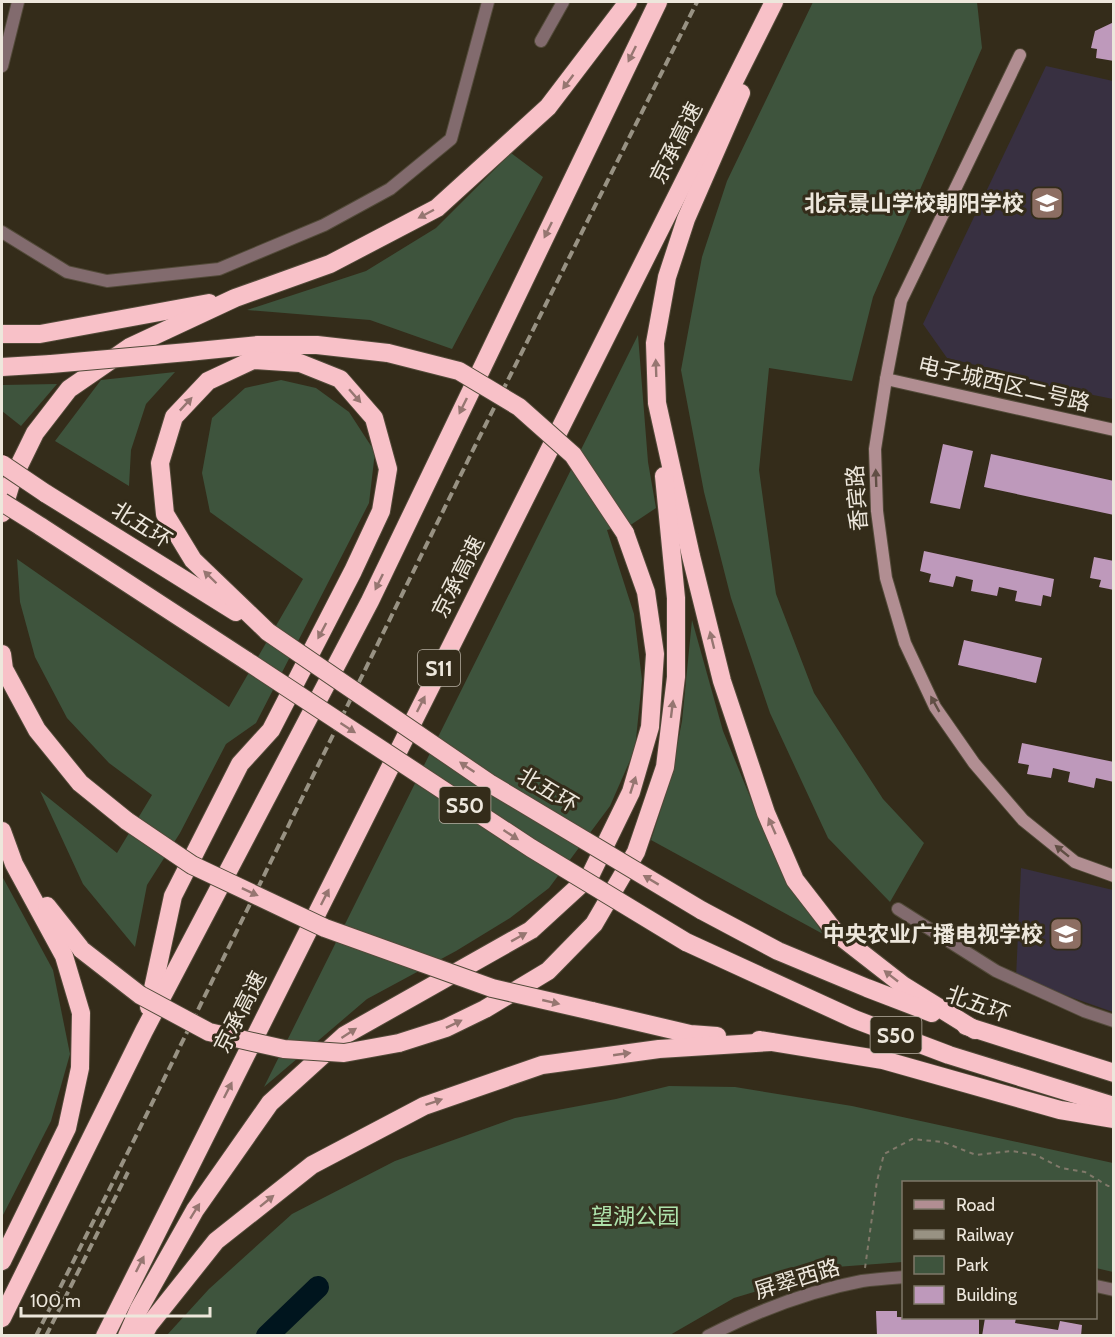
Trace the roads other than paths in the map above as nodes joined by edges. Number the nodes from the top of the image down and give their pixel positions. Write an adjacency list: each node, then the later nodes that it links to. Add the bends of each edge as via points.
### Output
1 (18, 2): 10 (street)
2 (488, 2): 11 (street, via 451,139 390,189 324,225 219,269 107,281 67,272)
3 (563, 2): 8 (street)
4 (628, 2): 12 (highway, one-way to 12, via 548,107 437,208 330,264)
5 (658, 2): 29 (highway, one-way to 29, via 370,601)
6 (774, 2): 39 (highway, 京承高速 / S11, one-way to 6)
7 (780, 2): 16 (highway, one-way to 7, via 655,343 667,277 686,219)
8 (541, 41)
9 (1020, 55): 15 (street, 香宾路, via 901,301)
10 (2, 66)
11 (2, 232)
12 (235, 298): 13 (highway, via 40,334); 20 (highway, via 130,347 69,389 35,433 12,480)
13 (2, 334)
14 (2, 367): 40 (highway, one-way to 14, bridge, via 195,1210 270,1103 345,1035 531,930 590,876 631,792 650,727 654,654 646,592 625,533 573,455 519,407 459,371 388,353 317,345 258,345)
15 (886, 379): 17 (street, 电子城西区二号路); 25 (street, 香宾路, one-way to 15, via 1075,862 1023,820 974,763 935,707 905,643 886,578 877,511 875,449)
16 (657, 403): 24 (highway, one-way to 16, bridge, via 82,950 140,994 209,1032 284,1049 344,1053 399,1043 446,1028 548,971 594,924 636,852 665,767 676,677 676,598); 28 (highway, one-way to 16, via 904,986 836,933 795,880 766,813 722,681)
17 (1113, 430)
18 (2, 464): 21 (highway, 北五环 / S50, bridge)
19 (2, 502): 32 (highway, S50, one-way to 32, bridge, via 531,848 686,942 854,1019 949,1055)
20 (2, 513)
21 (268, 632): 28 (highway, 北五环 / S50, one-way to 21, bridge, via 778,951 701,910 489,783); 29 (highway, one-way to 29, via 192,560 165,514 160,464 174,417 208,381 252,360 300,363 340,379 374,418 388,469 383,501 353,572 271,730 240,764 173,896)
22 (2, 654): 30 (highway, one-way to 30, bridge, via 4,669 37,730 80,783 192,865 325,928 492,988 690,1034)
23 (2, 831): 24 (highway)
24 (15, 864): 34 (highway, via 64,956 81,1013 80,1068 67,1128)
25 (1113, 876)
26 (898, 909): 27 (street, via 996,971)
27 (1113, 1021)
28 (975, 1029): 31 (highway, 北五环 / S50)
29 (144, 1031): 38 (highway)
30 (771, 1041): 33 (highway, via 883,1060 1060,1110); 41 (highway, one-way to 30, via 216,1241 312,1165 424,1106 542,1065 659,1049)
31 (1113, 1073)
32 (1113, 1106)
33 (1113, 1119)
34 (2, 1262)
35 (902, 1277): 42 (street, 屏翠西路, via 863,1281 813,1294)
36 (1097, 1286): 37 (street)
37 (1113, 1290)
38 (2, 1318)
39 (105, 1335)
40 (127, 1335)
41 (143, 1335)
42 (708, 1335)

